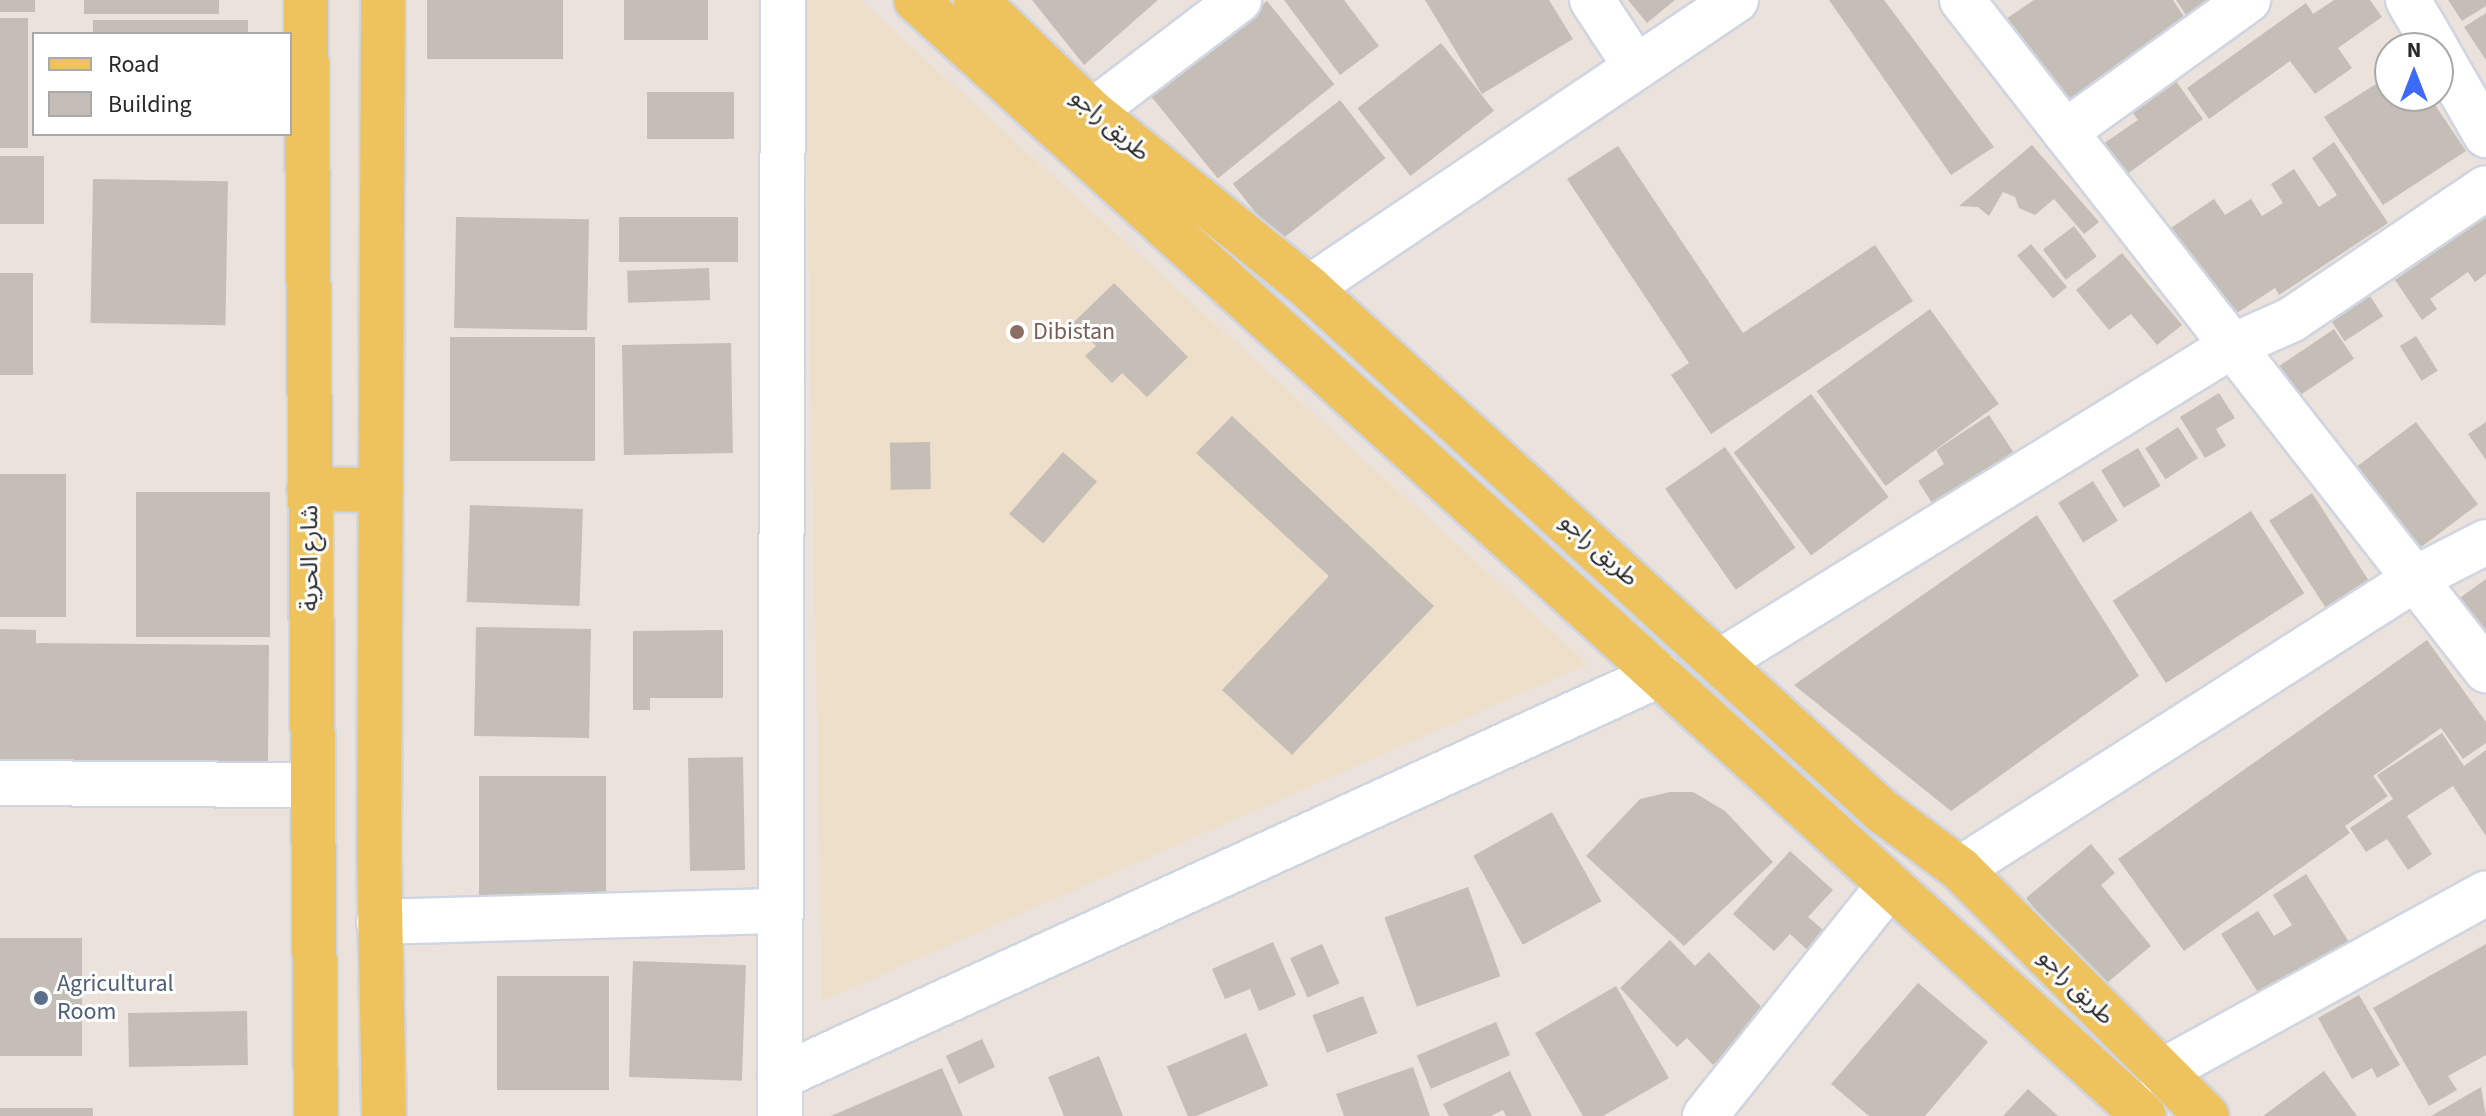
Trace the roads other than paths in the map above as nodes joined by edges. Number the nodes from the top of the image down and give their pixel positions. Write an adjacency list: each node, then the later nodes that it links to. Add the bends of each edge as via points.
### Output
1 (306, 0): 21 (main road, شارع الحرية)
2 (383, 0): 22 (main road)
3 (783, 0): 33 (street)
4 (916, 0): 27 (main road, طريق راجو)
5 (976, 0): 15 (main road, طريق راجو)
6 (1239, 0): 15 (street)
7 (1592, 0): 13 (street)
8 (1736, 0): 13 (street)
9 (1962, 0): 16 (street)
10 (2248, 0): 16 (street)
11 (2408, 0): 12 (street)
12 (2427, 32)
13 (1636, 67): 19 (street)
14 (2454, 79): 17 (street)
15 (1092, 112): 19 (main road, طريق راجو)
16 (2065, 132): 20 (street)
17 (2486, 135)
18 (2486, 188): 20 (street, via 2291,320)
19 (1309, 288): 25 (main road, طريق راجو)
20 (2230, 347): 24 (street); 25 (street)
21 (309, 489): 22 (main road); 29 (main road, شارع الحرية)
22 (381, 490): 34 (main road)
23 (2486, 542): 24 (street)
24 (2418, 577): 26 (street); 30 (street)
25 (1721, 661): 30 (main road, طريق راجو, via 1882,811)
26 (2486, 670)
27 (1659, 675): 31 (main road, طريق راجو); 36 (street)
28 (0, 783): 29 (street)
29 (311, 785): 37 (main road, شارع الحرية)
30 (1960, 869): 35 (main road, طريق راجو)
31 (1888, 887): 39 (street); 40 (main road, طريق راجو)
32 (2486, 893): 35 (street)
33 (780, 911): 34 (street); 36 (street)
34 (379, 922): 38 (main road)
35 (2161, 1072): 41 (main road, طريق راجو)
36 (780, 1096)
37 (316, 1108): 38 (main road)
38 (384, 1108)
39 (1705, 1116)
40 (2144, 1116)
41 (2207, 1116)

